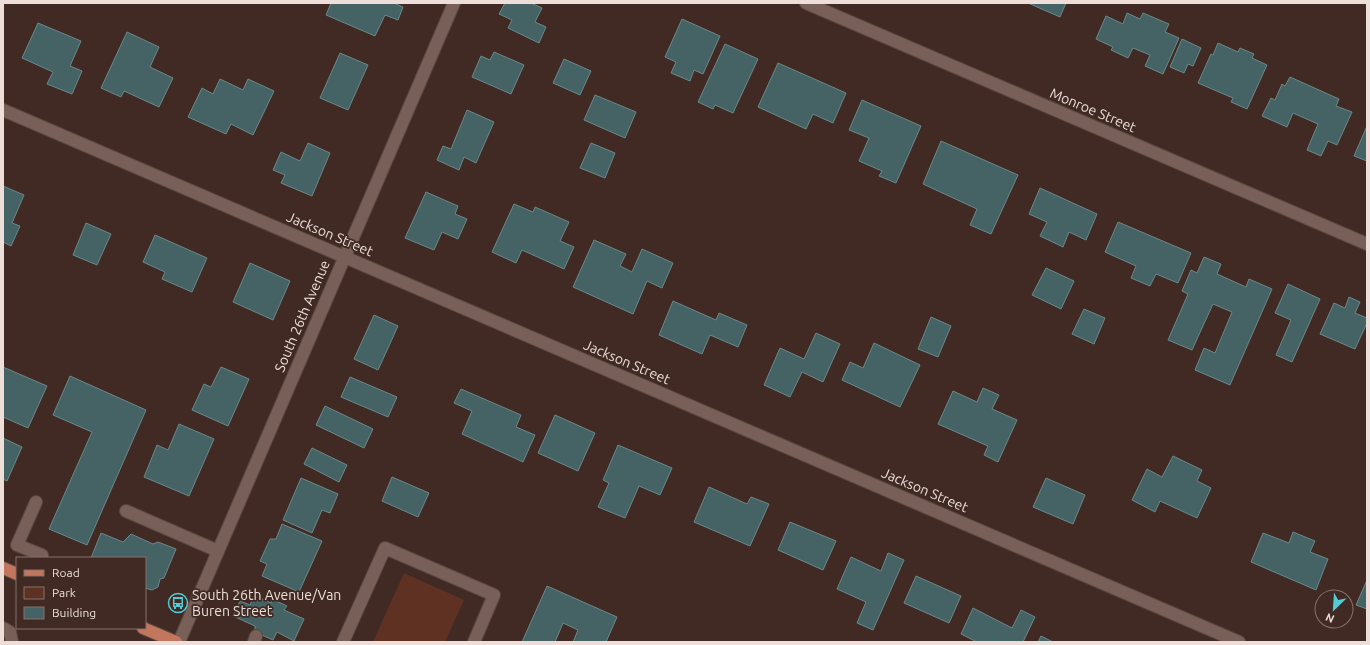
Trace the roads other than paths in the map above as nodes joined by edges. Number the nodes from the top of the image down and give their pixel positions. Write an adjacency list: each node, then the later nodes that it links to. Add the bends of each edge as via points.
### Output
1 (454, 3): 5 (street, South 26th Avenue)
2 (806, 3): 4 (street, Monroe Street)
3 (3, 110): 5 (street, Jackson Street)
4 (1367, 244)
5 (344, 256): 8 (street, South 26th Avenue); 18 (street, Jackson Street)
6 (36, 502): 9 (street, via 17,545)
7 (126, 511): 8 (street)
8 (218, 551): 16 (street, South 26th Avenue)
9 (42, 557)
10 (3, 568): 11 (main road)
11 (16, 574)
12 (3, 628): 15 (street, via 10,632)
13 (145, 629): 16 (main road)
14 (345, 640): 17 (street, via 385,548 494,595)
15 (12, 642)
16 (177, 642)
17 (474, 642)
18 (1239, 642)

